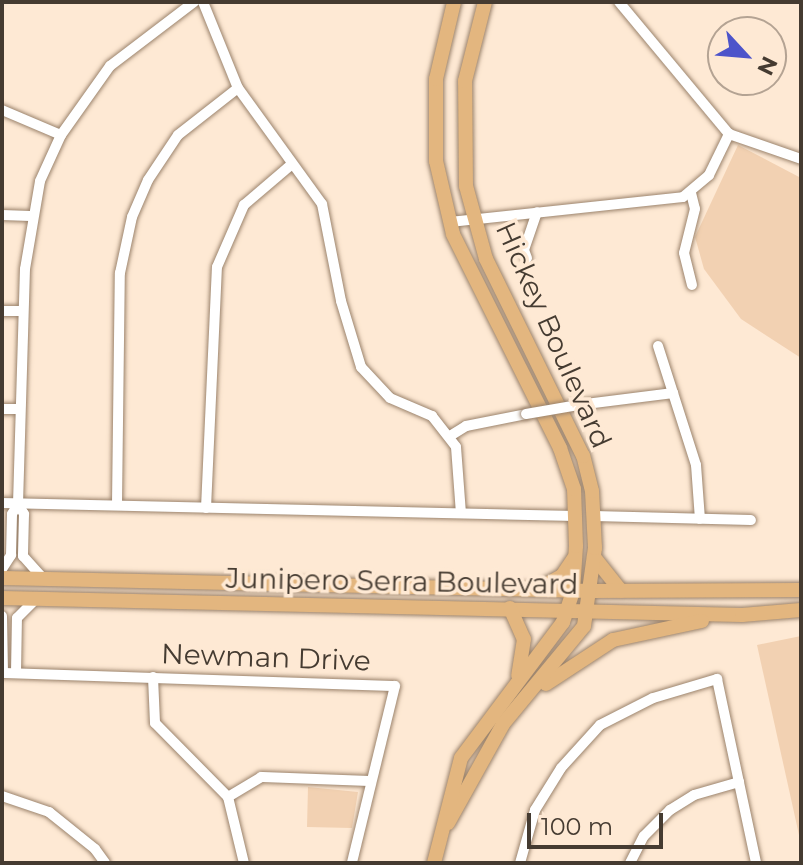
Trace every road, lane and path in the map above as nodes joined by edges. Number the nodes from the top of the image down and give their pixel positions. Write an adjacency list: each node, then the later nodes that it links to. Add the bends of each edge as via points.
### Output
1 (194, 2): 9 (street, via 110,66)
2 (203, 2): 6 (street)
3 (454, 2): 17 (main road, Hickey Boulevard, via 439,58 435,114 436,161)
4 (485, 2): 16 (main road, Hickey Boulevard, via 469,58 462,125)
5 (619, 2): 8 (street)
6 (238, 88): 11 (street); 29 (street, via 178,135 148,180 132,217 120,273)
7 (2, 110): 9 (street)
8 (729, 134): 10 (street); 12 (street, via 709,175)
9 (61, 135): 15 (street)
10 (801, 159)
11 (292, 164): 26 (street, via 322,204 341,301 361,367 390,398 432,416); 30 (street, via 244,205 217,267)
12 (691, 193): 13 (street); 19 (street, via 695,209 684,253)
13 (537, 212): 16 (street); 18 (street, via 524,250)
14 (2, 215): 15 (street)
15 (30, 216): 21 (street)
16 (473, 216): 17 (street); 33 (main road, Hickey Boulevard, via 496,283 579,447)
17 (450, 222): 32 (main road, Hickey Boulevard, via 560,448 574,489)
18 (527, 258)
19 (692, 285)
20 (2, 311): 21 (street)
21 (23, 311): 25 (street)
22 (658, 346): 23 (street)
23 (673, 393): 26 (street, bridge, via 526,414 466,426); 34 (street, via 699,481)
24 (2, 409): 25 (street)
25 (20, 409): 28 (street)
26 (450, 436): 31 (street, via 460,459)
27 (2, 503): 28 (street)
28 (18, 504): 29 (street); 38 (street, via 12,514 11,555); 40 (street, via 24,514 26,564)
29 (117, 504): 30 (street)
30 (206, 508): 31 (street)
31 (461, 513): 32 (street)
32 (575, 516): 36 (main road, Hickey Boulevard)
33 (594, 516): 34 (street); 37 (main road, Hickey Boulevard)
34 (700, 519): 35 (street)
35 (751, 520)
36 (576, 554): 41 (main road, via 562,576); 43 (main road, Hickey Boulevard)
37 (594, 557): 44 (main road, Hickey Boulevard); 45 (main road)
38 (2, 569)
39 (2, 578): 40 (main road, Junipero Serra Boulevard)
40 (46, 580): 41 (main road, Junipero Serra Boulevard)
41 (536, 590): 43 (main road, Junipero Serra Boulevard)
42 (801, 590): 45 (main road, Junipero Serra Boulevard)
43 (573, 591): 44 (main road, Junipero Serra Boulevard); 50 (main road, Hickey Boulevard)
44 (591, 591): 45 (main road, Junipero Serra Boulevard); 51 (main road, Hickey Boulevard)
45 (621, 591)
46 (2, 598): 47 (main road, Junipero Serra Boulevard)
47 (37, 598): 48 (main road, Junipero Serra Boulevard); 55 (street, via 17,618)
48 (510, 608): 50 (main road, Junipero Serra Boulevard); 57 (main road, via 524,639)
49 (801, 610): 52 (main road, Junipero Serra Boulevard)
50 (568, 611): 51 (main road, Junipero Serra Boulevard); 57 (main road, Hickey Boulevard)
51 (590, 612): 52 (main road, Junipero Serra Boulevard); 58 (main road, Hickey Boulevard, via 574,642)
52 (742, 615): 58 (main road, via 664,626 613,640)
53 (2, 616): 54 (street)
54 (2, 673): 55 (street, Newman Drive)
55 (16, 673): 56 (street, Newman Drive)
56 (153, 677): 59 (street, Newman Drive, via 395,686); 62 (street, via 155,723)
57 (517, 679): 63 (main road, Hickey Boulevard, via 461,758)
58 (514, 708): 63 (main road, Hickey Boulevard)
59 (371, 781): 62 (street, via 261,777); 66 (street, Newman Drive)
60 (739, 782): 68 (street, via 717,679 653,698 600,725 561,768 535,810); 69 (street, via 694,795 670,810 644,836); 70 (street)
61 (2, 796): 64 (street, via 49,812)
62 (228, 797): 65 (street)
63 (440, 838): 67 (main road, Hickey Boulevard)
64 (105, 863)
65 (244, 863)
66 (352, 863)
67 (434, 863)
68 (520, 863)
69 (630, 863)
70 (756, 863)

